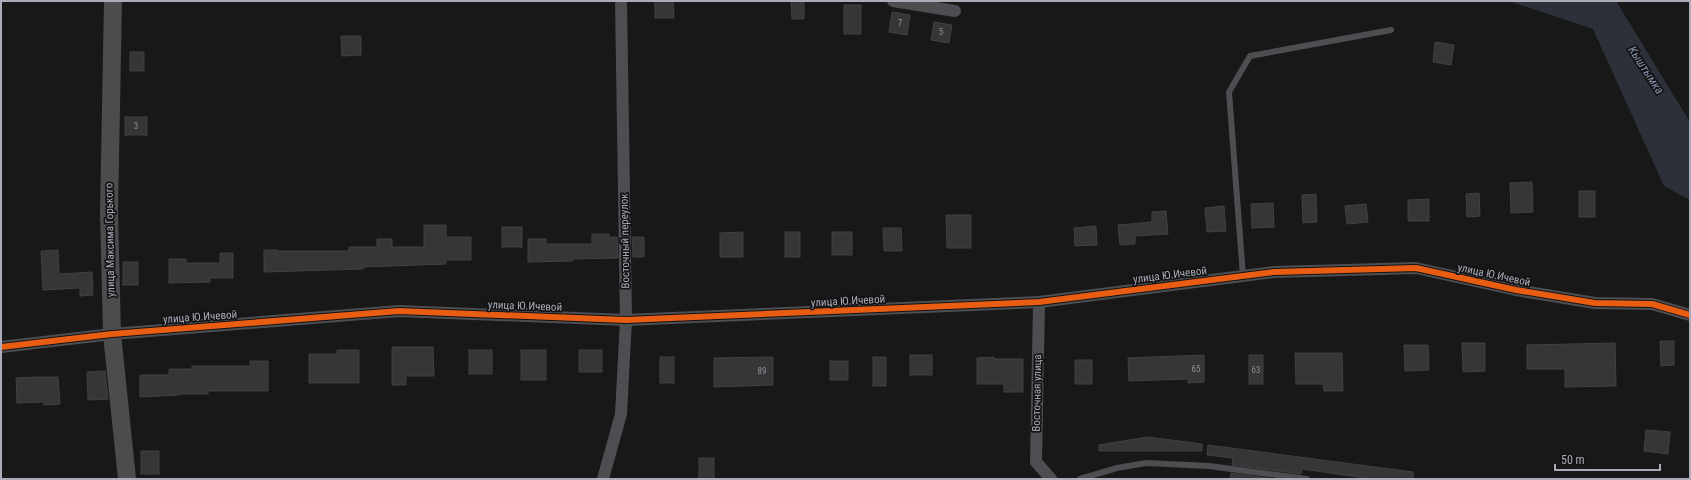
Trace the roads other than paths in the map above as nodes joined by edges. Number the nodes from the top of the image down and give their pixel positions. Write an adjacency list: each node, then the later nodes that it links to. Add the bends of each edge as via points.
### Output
1 (113, 1): 10 (street, улица Максима Горького, via 109,213)
2 (621, 1): 9 (street, Восточный переулок)
3 (893, 1): 4 (street)
4 (955, 11)
5 (1391, 30): 6 (lane, via 1250,56 1229,92)
6 (1243, 276): 7 (street, улица Ю.Ичевой); 8 (street, улица Ю.Ичевой, via 1274,272 1416,268 1516,290 1588,302 1652,304)
7 (1038, 302): 9 (street, улица Ю.Ичевой); 14 (street, Восточная улица, via 1036,462)
8 (1690, 318)
9 (626, 320): 10 (street, улица Ю.Ичевой, via 399,311); 13 (street, Восточный переулок, via 621,414)
10 (112, 334): 11 (street, улица Ю.Ичевой); 12 (street, улица Максима Горького)
11 (1, 347)
12 (127, 479)
13 (603, 479)
14 (1051, 479)
15 (1080, 479): 16 (lane, via 1146,463 1209,466)
16 (1307, 479)

